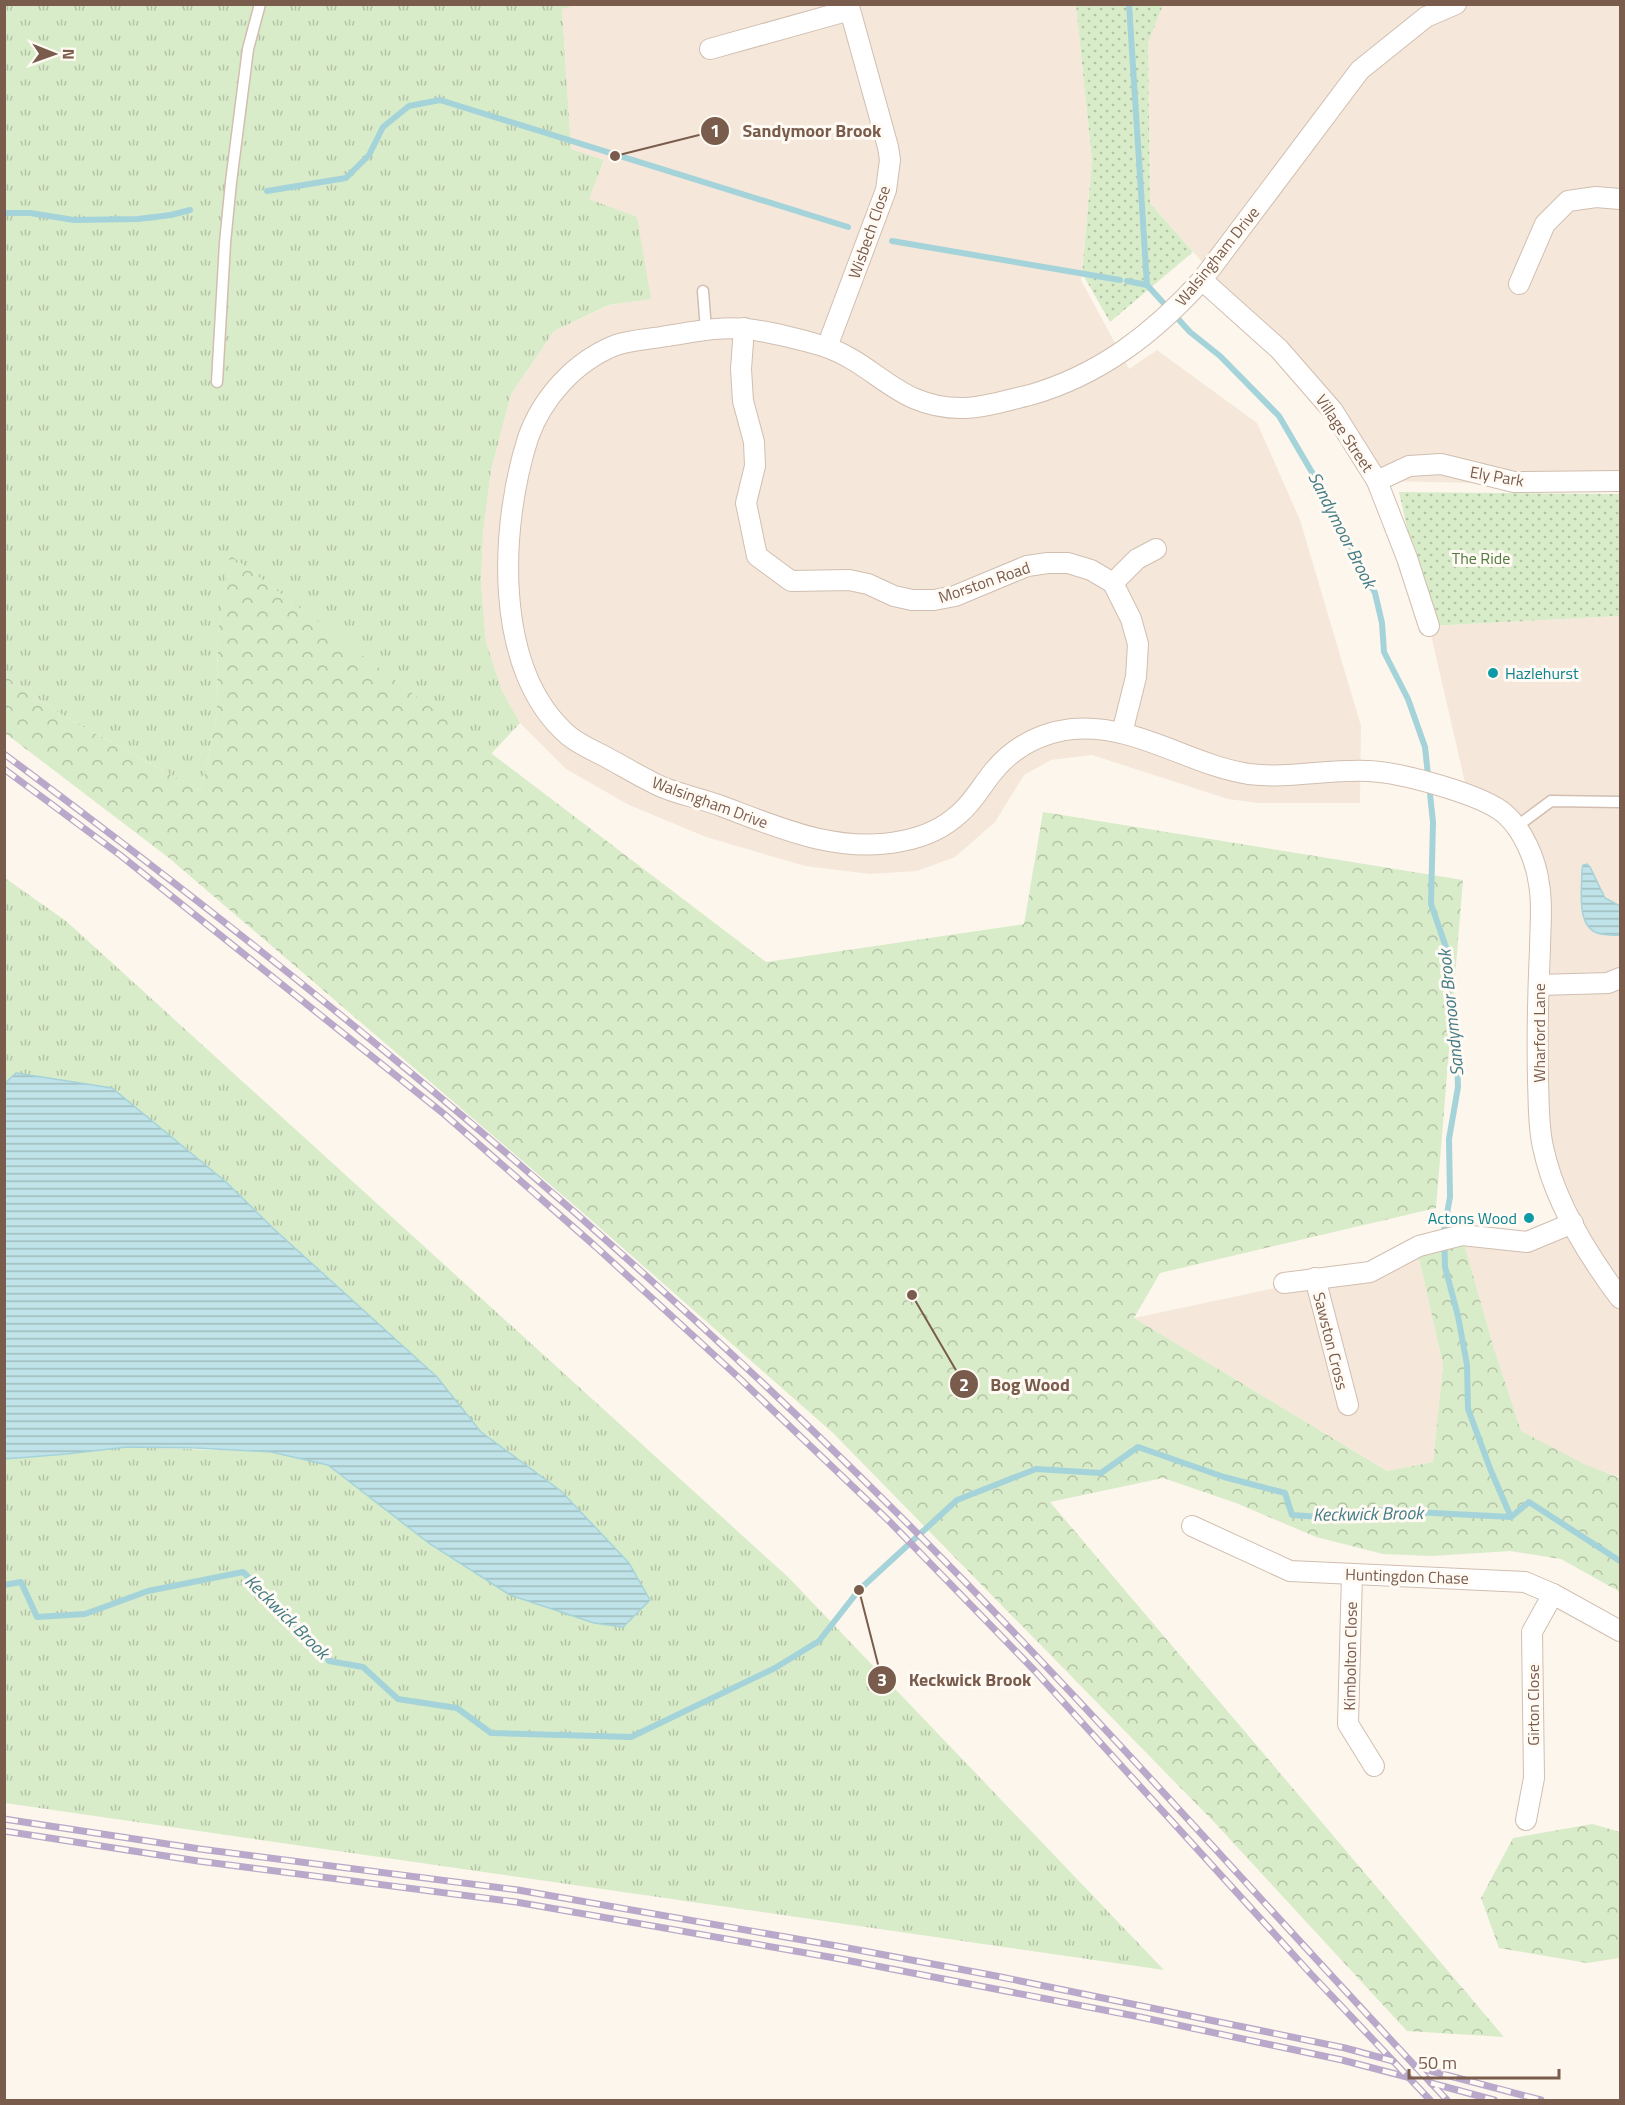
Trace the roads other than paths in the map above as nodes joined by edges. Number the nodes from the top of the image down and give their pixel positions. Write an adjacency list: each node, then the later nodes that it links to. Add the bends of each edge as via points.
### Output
1 (260, 4): 12 (lane, via 248,49 231,182)
2 (1456, 4): 6 (street, Walsingham Drive, via 1426,17 1359,70)
3 (858, 7): 4 (street, Wisbech Close); 11 (street, Wisbech Close, via 890,160 886,190)
4 (710, 49)
5 (1620, 199): 7 (street, via 1568,201 1545,224)
6 (1202, 280): 11 (street, Walsingham Drive, via 1156,326 1111,360 1053,388 993,405 930,405 904,395 857,362); 13 (street, Village Street, via 1287,357 1334,411)
7 (1519, 284)
8 (703, 291): 10 (lane)
9 (744, 328): 10 (street, Walsingham Drive); 11 (street, Walsingham Drive); 16 (street, Morston Road, via 743,401 754,441 755,466 746,503 757,556 791,581 849,580 903,598 934,600 955,596 1027,566 1068,563 1091,570)
10 (706, 330): 18 (street, Walsingham Drive, via 618,344 586,361 563,379 536,418 529,436 518,472 510,525 508,576 513,627 528,677 546,710 572,738 667,789 806,837 867,846 929,834 959,815 996,767 1017,747 1039,736 1085,728)
11 (827, 347)
12 (217, 382)
13 (1377, 481): 14 (street, Ely Park, via 1409,466 1442,464 1514,482); 17 (street, Village Street)
14 (1620, 481)
15 (1156, 549): 16 (street, via 1137,559)
16 (1113, 584): 18 (street, via 1138,644 1136,677)
17 (1429, 626)
18 (1122, 733): 19 (street, Walsingham Drive, via 1219,767 1251,774 1368,771)
19 (1454, 790): 21 (street, Wharford Lane, via 1479,798)
20 (1620, 802): 21 (lane, via 1551,801)
21 (1516, 827): 23 (street, Wharford Lane, via 1533,857 1539,884)
22 (1620, 978): 23 (street)
23 (1539, 985): 24 (street, Wharford Lane, via 1539,1120 1549,1170)
24 (1573, 1223): 25 (street, Sawston Cross, via 1527,1242 1462,1235 1419,1246 1370,1272); 27 (street, Wharford Lane)
25 (1315, 1278): 26 (street, Sawston Cross); 28 (street, Sawston Cross)
26 (1284, 1283)
27 (1620, 1298)
28 (1348, 1405)
29 (1192, 1526): 30 (street, Huntingdon Chase, via 1290,1571)
30 (1352, 1574): 31 (street, Huntingdon Chase, via 1525,1582); 33 (street, Kimbolton Close, via 1348,1724)
31 (1553, 1594): 32 (street, Huntingdon Chase); 34 (street, Girton Close, via 1532,1632 1534,1778)
32 (1620, 1631)
33 (1374, 1766)
34 (1526, 1820)

